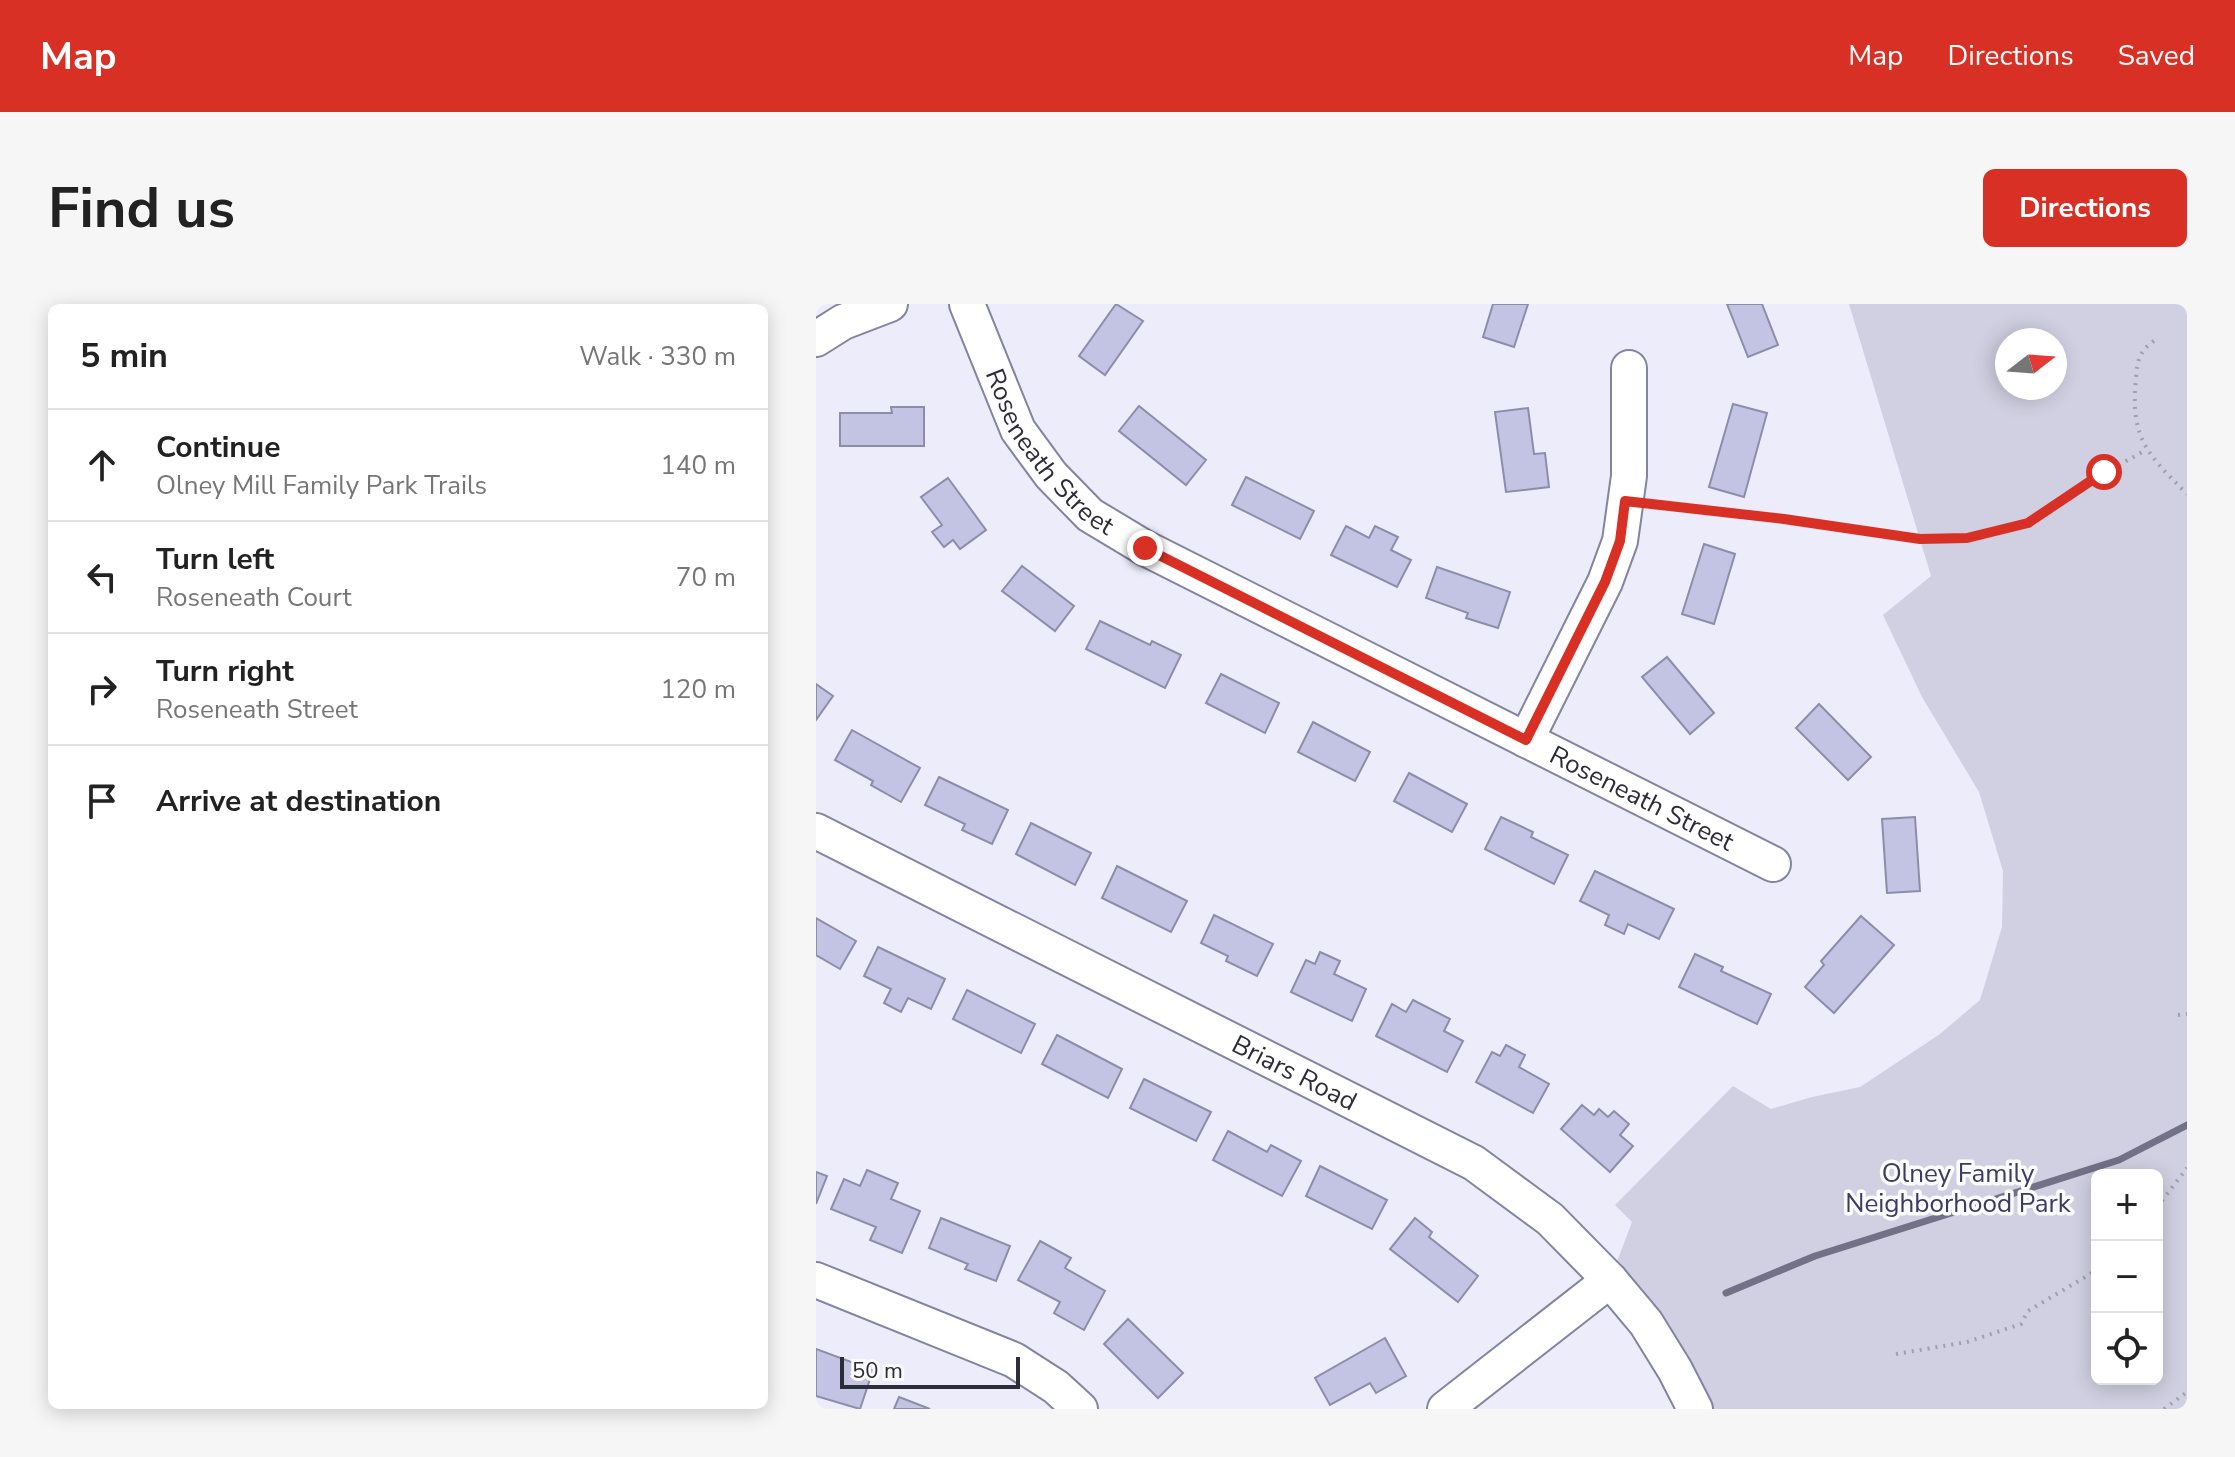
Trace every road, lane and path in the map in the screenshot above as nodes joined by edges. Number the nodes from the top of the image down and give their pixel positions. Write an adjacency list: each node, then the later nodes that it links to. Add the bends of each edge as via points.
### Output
1 (890, 304): 3 (street)
2 (967, 304): 9 (street, Roseneath Street, via 1018,430 1090,515 1145,548)
3 (816, 339)
4 (2154, 341): 6 (path, via 2143,348 2133,405)
5 (1629, 368): 8 (street)
6 (2146, 450): 7 (path); 8 (path, via 2028,523 1967,538 1920,539)
7 (2187, 494)
8 (1625, 501): 9 (street, via 1620,541 1605,582)
9 (1526, 740): 11 (street, Roseneath Street)
10 (816, 831): 18 (street, Briars Road, via 1474,1163 1550,1219)
11 (1773, 864)
12 (2187, 1014): 13 (path)
13 (2178, 1015)
14 (2187, 1168): 15 (path)
15 (2163, 1199)
16 (2091, 1274): 19 (path, via 2028,1311 2021,1324 1967,1342)
17 (816, 1280): 21 (street, via 1014,1360)
18 (1610, 1280): 22 (street); 23 (street, Briars Road, via 1646,1323)
19 (1896, 1354)
20 (2187, 1392): 24 (path)
21 (1080, 1409)
22 (1445, 1409)
23 (1695, 1409)
24 (2164, 1409)

